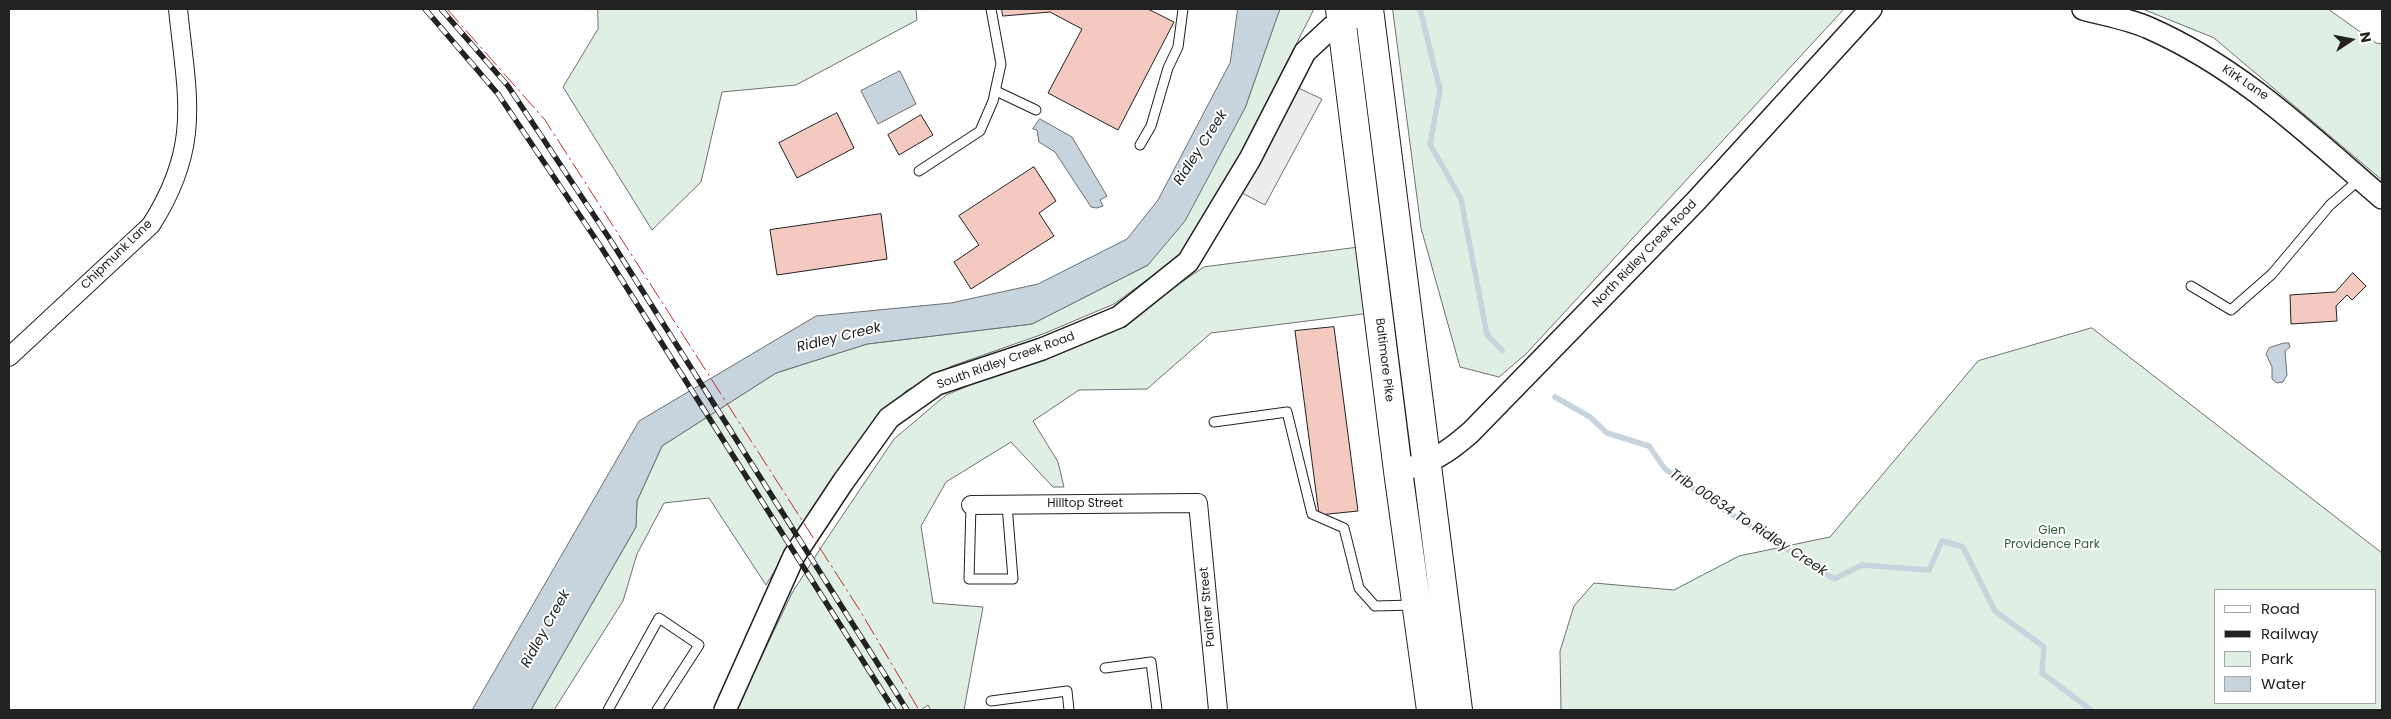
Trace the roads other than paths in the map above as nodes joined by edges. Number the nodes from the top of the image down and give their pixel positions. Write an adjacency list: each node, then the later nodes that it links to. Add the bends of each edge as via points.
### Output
1 (178, 9): 15 (street, Chipmunk Lane, via 188,124 185,150 168,199 151,225)
2 (991, 9): 8 (lane, via 1000,64)
3 (1183, 9): 10 (lane, via 1178,47 1168,68 1151,126)
4 (1871, 9): 17 (street, North Ridley Creek Road, via 1697,200 1478,425 1457,444)
5 (2083, 9): 12 (street, Kirk Lane, via 2148,27 2211,60 2266,97)
6 (1370, 12): 7 (street, South Ridley Creek Road); 17 (main road)
7 (1341, 15): 18 (main road, Baltimore Pike); 27 (street, South Ridley Creek Road, via 1305,52 1250,159 1188,262 1119,316 1042,349 938,384 889,418 794,556)
8 (996, 92): 9 (lane); 11 (lane, via 980,131)
9 (1036, 110)
10 (1140, 145)
11 (919, 171)
12 (2360, 178): 13 (street, Kirk Lane); 14 (lane, via 2330,205 2272,274 2231,310)
13 (2382, 198)
14 (2191, 286)
15 (9, 357)
16 (1214, 422): 22 (lane, via 1287,412 1312,514 1344,528 1359,588 1375,606)
17 (1425, 464): 18 (street, North Ridley Creek Road); 32 (main road)
18 (1398, 471): 22 (main road, Baltimore Pike)
19 (1198, 504): 21 (street, Hilltop Street); 30 (street, Painter Street)
20 (971, 505): 21 (street, Hilltop Street); 21 (lane, via 970,579 1012,579)
21 (1007, 505)
22 (1416, 605): 31 (main road, Baltimore Pike)
23 (1105, 668): 29 (lane, via 1151,662)
24 (991, 701): 28 (lane, via 1067,691)
25 (608, 710): 26 (lane, via 659,618 699,645)
26 (657, 710)
27 (725, 710)
28 (1069, 710)
29 (1157, 710)
30 (1218, 710)
31 (1431, 710)
32 (1458, 710)

